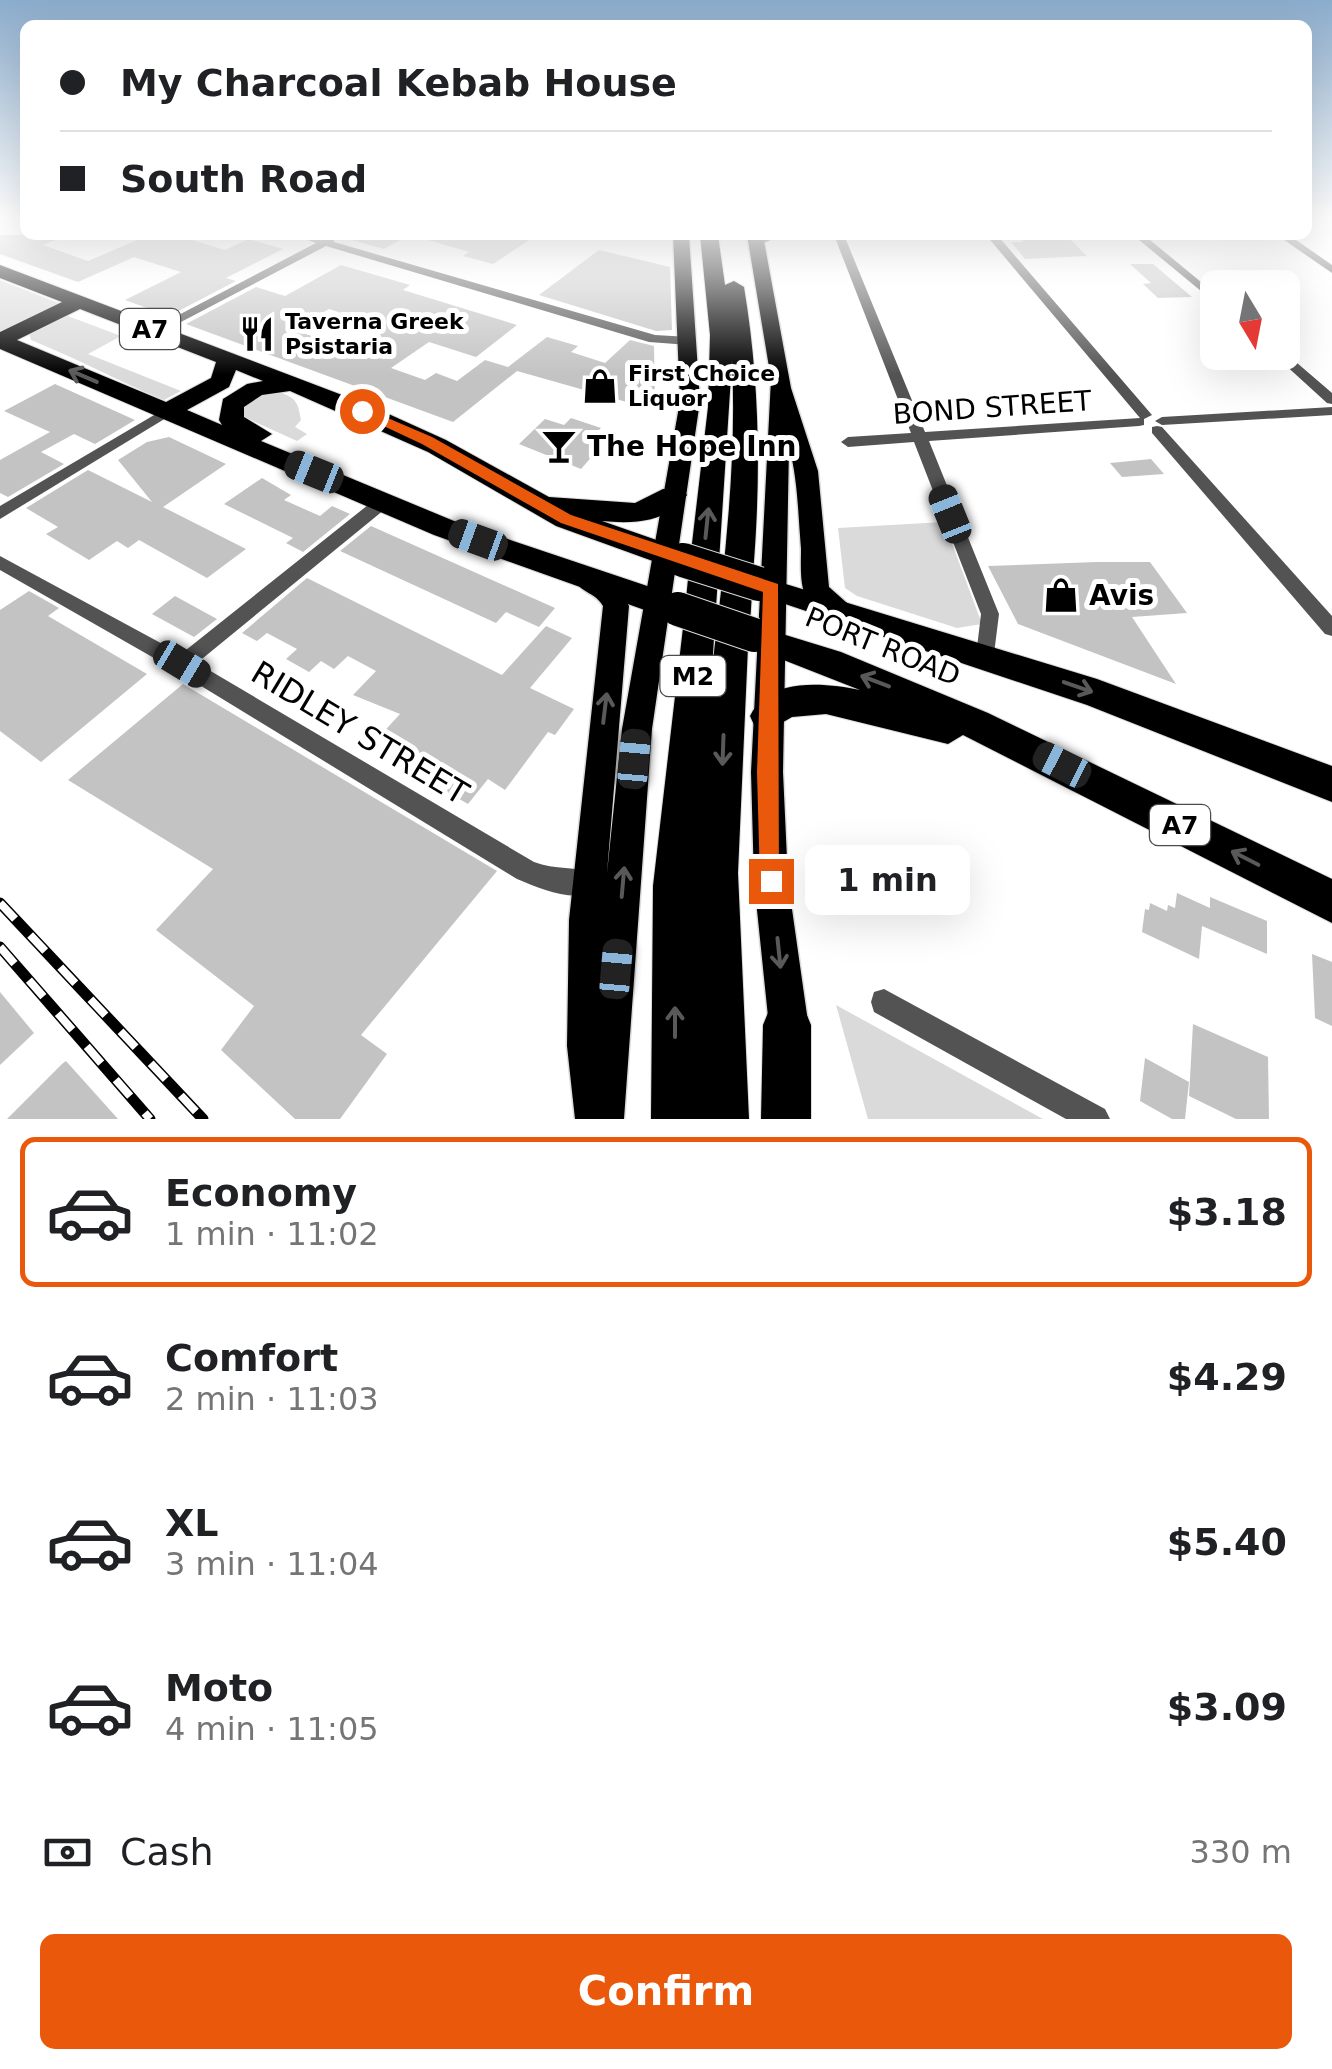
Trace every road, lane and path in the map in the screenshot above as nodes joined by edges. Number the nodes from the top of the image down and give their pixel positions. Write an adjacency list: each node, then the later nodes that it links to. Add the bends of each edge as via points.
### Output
1 (271, 270): 13 (street)
2 (421, 270): 15 (street, via 654,339)
3 (683, 270): 15 (main road)
4 (713, 270): 50 (highway, M2, one-way to 4, via 674,886 720,407)
5 (746, 270): 51 (highway, M2, one-way to 51, via 748,392 718,918)
6 (754, 270): 18 (main road)
7 (853, 270): 24 (street)
8 (1021, 270): 23 (street)
9 (1180, 270): 11 (street)
10 (0, 271): 12 (highway, PORT ROAD / A7)
11 (1200, 287)
12 (81, 301): 13 (highway, PORT ROAD / A7); 14 (highway)
13 (154, 331): 16 (highway, PORT ROAD / A7)
14 (0, 340): 21 (highway, PORT ROAD / A7, one-way to 14)
15 (689, 342): 27 (main road, via 690,401)
16 (228, 361): 19 (highway, PORT ROAD / A7); 21 (highway, via 221,382)
17 (1297, 370): 20 (street)
18 (780, 379): 34 (main road); 36 (main road, via 808,471 816,589)
19 (291, 384): 26 (highway, via 249,391 232,404 229,417 306,453); 28 (highway, PORT ROAD / A7, via 427,440)
20 (1332, 400)
21 (166, 412): 26 (highway, PORT ROAD / A7); 30 (street)
22 (1332, 412): 23 (street, BOND STREET)
23 (1151, 422): 24 (street, BOND STREET); 37 (street)
24 (919, 438): 25 (street, BOND STREET); 39 (street, via 990,614)
25 (848, 442)
26 (346, 486): 29 (highway, PORT ROAD / A7)
27 (673, 495): 28 (highway, via 659,507 636,512); 31 (main road)
28 (526, 499): 31 (highway, PORT ROAD / A7)
29 (384, 501): 33 (highway, PORT ROAD / A7); 40 (street)
30 (0, 512)
31 (673, 557): 34 (highway, PORT ROAD / A7, bridge); 35 (main road)
32 (0, 562): 40 (street, RIDLEY STREET)
33 (580, 578): 35 (highway, PORT ROAD / A7); 44 (main road, one-way to 33, via 616,606 608,591)
34 (765, 586): 36 (highway, PORT ROAD / A7); 38 (main road)
35 (667, 606): 38 (highway, PORT ROAD / A7, bridge); 49 (main road, one-way to 35, via 637,729)
36 (843, 610): 39 (highway, PORT ROAD / A7)
37 (1332, 629)
38 (762, 638): 41 (main road); 42 (highway, PORT ROAD / A7, one-way to 38)
39 (986, 656): 43 (highway, PORT ROAD / A7, one-way to 43)
40 (182, 664): 44 (street, RIDLEY STREET, via 526,871 546,880)
41 (768, 716): 42 (highway, via 786,700 822,700); 47 (main road, one-way to 47, via 771,881)
42 (1029, 748): 45 (highway, PORT ROAD / A7, one-way to 42)
43 (1332, 784)
44 (588, 883): 48 (main road, via 584,1018)
45 (1332, 902)
46 (884, 1002): 54 (street)
47 (787, 1025): 52 (highway); 53 (main road)
48 (594, 1119)
49 (603, 1119)
50 (676, 1119)
51 (724, 1119)
52 (786, 1119)
53 (812, 1119)
54 (1095, 1119)

